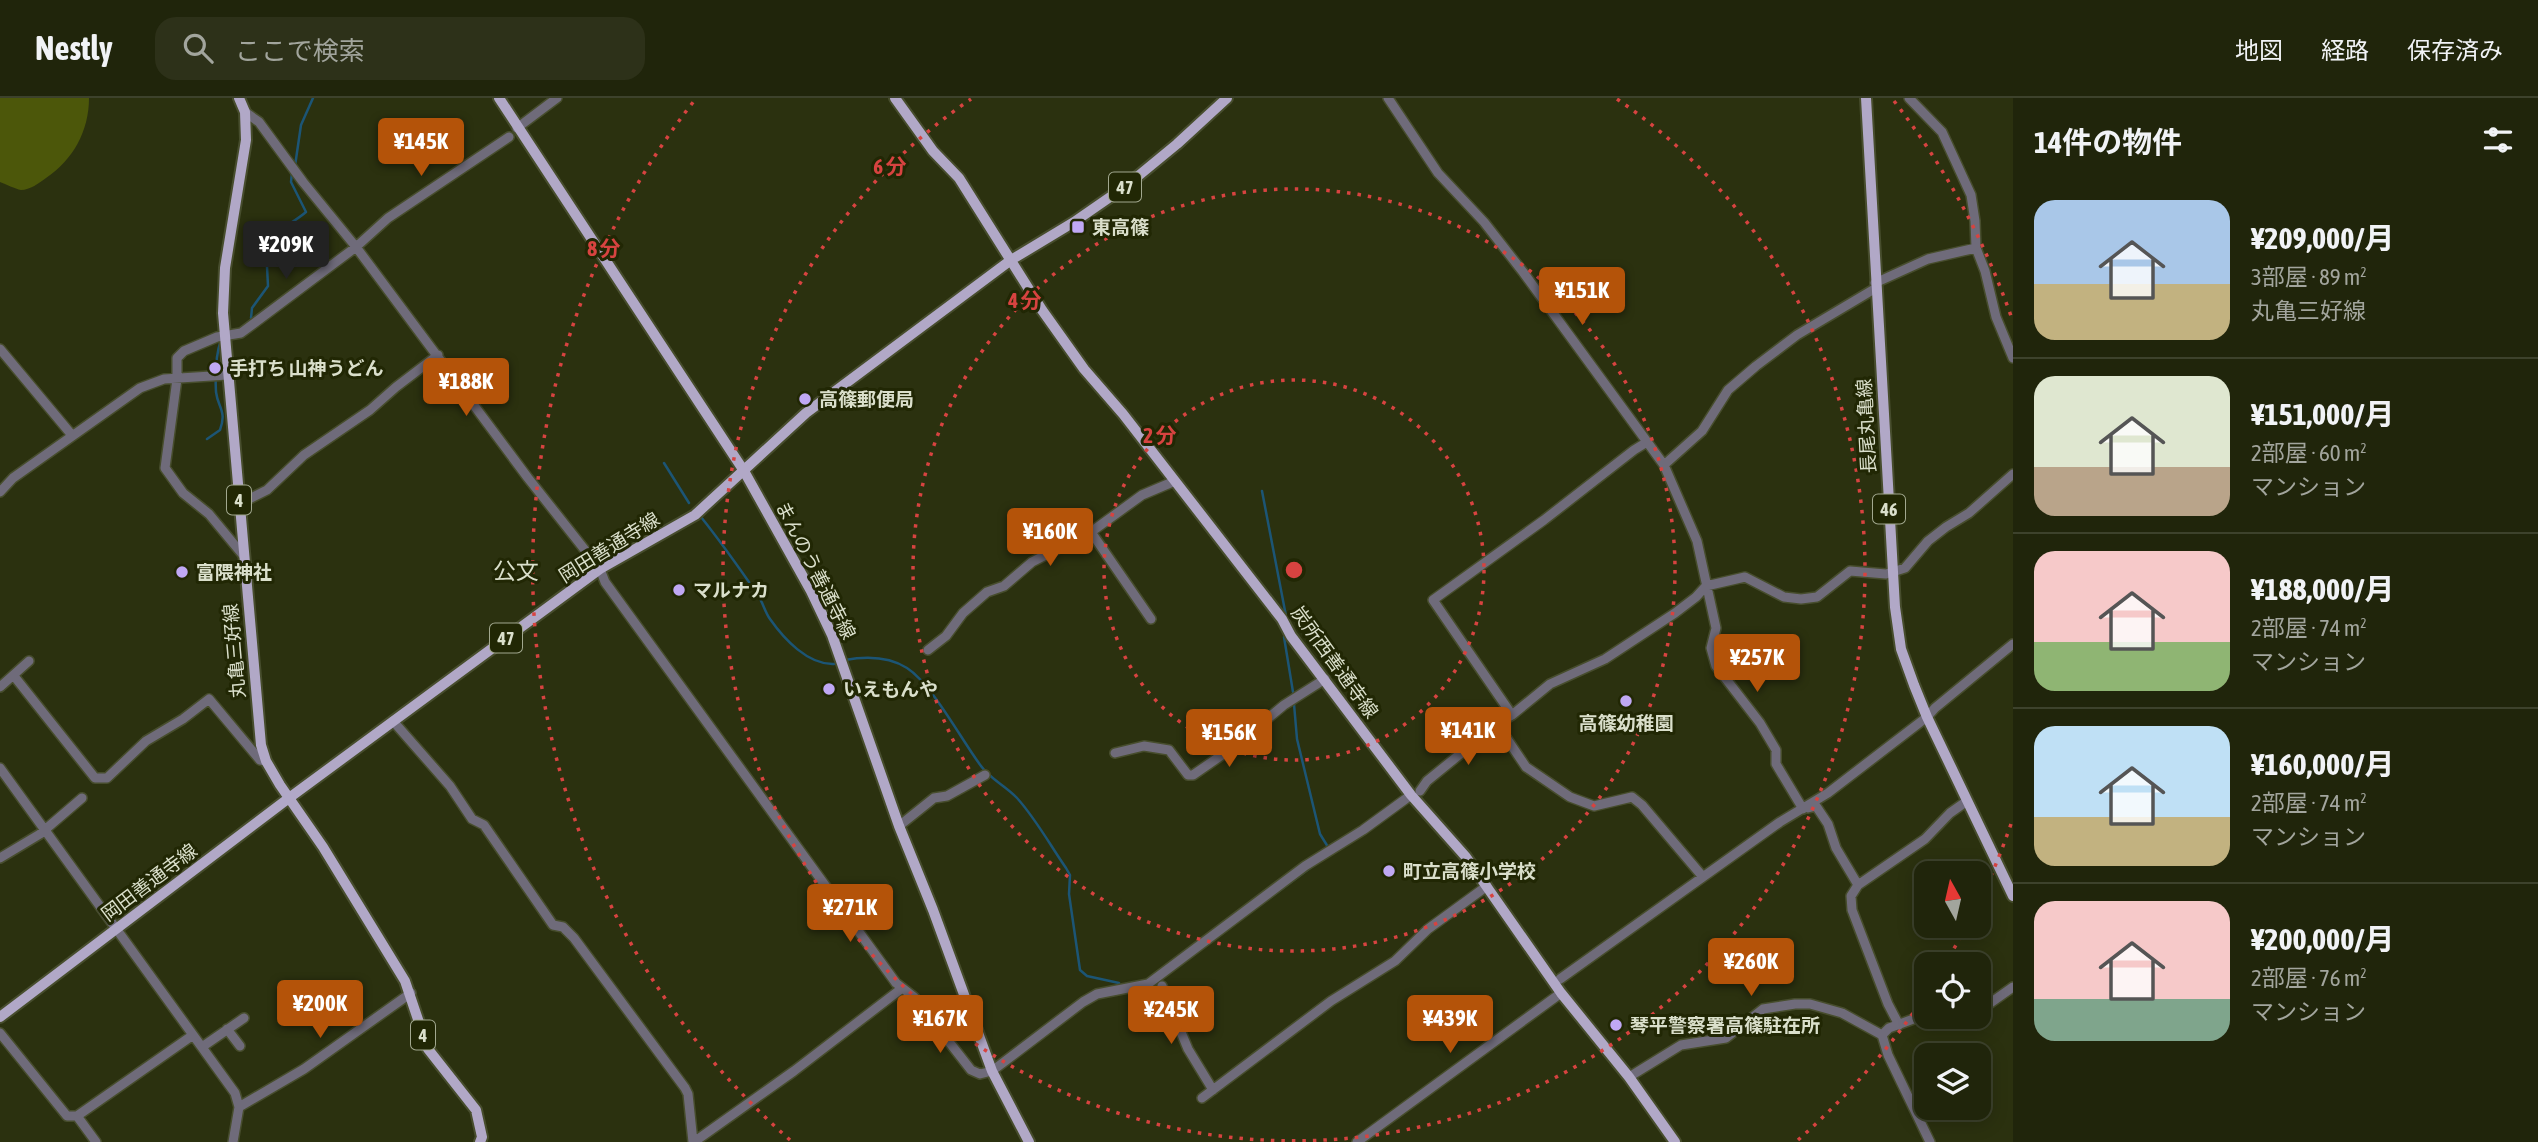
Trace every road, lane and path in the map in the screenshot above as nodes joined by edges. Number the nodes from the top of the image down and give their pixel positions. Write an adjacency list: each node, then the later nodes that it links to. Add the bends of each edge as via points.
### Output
1 (239, 98): 9 (main road, 丸亀三好線 / 4)
2 (499, 98): 10 (main road, まんのう善通寺線)
3 (557, 98): 10 (street)
4 (895, 98): 14 (main road, 炭所西善通寺線, via 959,178)
5 (1227, 98): 14 (main road, 岡田善通寺線 / 47, via 1126,186)
6 (1388, 98): 23 (street, via 1438,173 1523,272)
7 (1866, 98): 15 (main road, 長尾丸亀線 / 46)
8 (1909, 98): 13 (street, via 1942,132 1971,195)
9 (245, 112): 12 (street, via 259,122); 16 (main road, 丸亀三好線 / 4, via 246,140 223,289)
10 (517, 128): 25 (main road, まんのう善通寺線)
11 (509, 137): 12 (street, via 388,218)
12 (356, 247): 16 (street, via 241,332); 18 (street)
13 (1976, 248): 15 (street, via 1928,258); 19 (street)
14 (1011, 260): 25 (main road, 岡田善通寺線 / 47, via 806,412); 27 (main road, 炭所西善通寺線, via 1084,369)
15 (1875, 286): 24 (street, via 1756,366 1728,390 1702,430); 33 (main road, 長尾丸亀線 / 46)
16 (224, 335): 20 (main road, 丸亀三好線 / 4); 21 (street, via 184,351 177,358)
17 (0, 349): 22 (street)
18 (438, 355): 29 (street, via 370,411 304,455 267,490); 32 (street)
19 (2013, 358)
20 (225, 376): 21 (street); 29 (main road, 丸亀三好線 / 4)
21 (177, 379): 22 (street, via 140,388); 31 (street, via 165,468)
22 (72, 434): 28 (street)
23 (1647, 442): 24 (street); 42 (street, via 1433,600)
24 (1664, 465): 34 (street, via 1697,541)
25 (744, 471): 32 (main road, 岡田善通寺線 / 47, via 695,515); 55 (main road, まんのう善通寺線, via 832,635)
26 (2013, 474): 33 (street, via 1928,541 1905,568)
27 (1175, 481): 30 (street, via 1117,510); 40 (main road, 炭所西善通寺線)
28 (0, 492)
29 (239, 504): 31 (main road, 丸亀三好線 / 4)
30 (1091, 532): 35 (street); 37 (street, via 1048,552 1004,586 987,592)
31 (243, 555): 47 (main road, 丸亀三好線 / 4, via 257,713)
32 (600, 569): 44 (main road, 岡田善通寺線 / 47); 66 (street, via 605,582)
33 (1893, 572): 34 (street, via 1850,571 1817,597 1801,599 1783,597 1745,577); 43 (main road, 長尾丸亀線 / 46, via 1900,649)
34 (1706, 586): 42 (street, via 1675,613 1605,659 1550,684); 54 (street, via 1716,628 1711,648 1716,666 1760,723 1776,750 1776,764)
35 (1151, 619)
36 (2013, 644): 43 (street)
37 (928, 650)
38 (29, 661): 39 (street)
39 (14, 676): 41 (street); 47 (street, via 95,778 107,778 146,741 209,699 260,760)
40 (1325, 679): 46 (street, via 1193,775 1188,775 1169,750 1144,746); 50 (main road, 炭所西善通寺線)
41 (0, 687)
42 (1512, 715): 45 (street)
43 (1927, 718): 53 (main road, 長尾丸亀線 / 46); 54 (street)
44 (393, 721): 52 (main road, 岡田善通寺線 / 47); 89 (street, via 450,786 472,819 484,825 552,925 563,927 574,938 685,1088)
45 (1497, 724): 50 (street); 58 (street, via 1526,767 1570,797 1594,806 1632,797)
46 (1115, 753)
47 (266, 761): 52 (main road, 丸亀三好線 / 4)
48 (0, 768): 56 (street)
49 (985, 775): 55 (street, via 947,796 934,798)
50 (1415, 793): 60 (main road, 炭所西善通寺線); 80 (street, via 1313,860 1148,984 1097,994)
51 (82, 797): 56 (street)
52 (289, 798): 62 (main road, 岡田善通寺線 / 47); 67 (main road, 丸亀三好線 / 4)
53 (1967, 801): 59 (street, via 1925,839); 61 (main road, 長尾丸亀線 / 46)
54 (1803, 809): 58 (street); 59 (street, via 1816,806)
55 (899, 826): 80 (main road, まんのう善通寺線)
56 (45, 829): 57 (street); 62 (street)
57 (0, 858)
58 (1703, 877): 63 (street)
59 (1857, 885): 73 (street, via 1852,910)
60 (1487, 886): 68 (main road, 炭所西善通寺線); 82 (street, via 1428,929 1395,961 1331,1001)
61 (2013, 896)
62 (117, 928): 70 (main road, 岡田善通寺線 / 47); 76 (street)
63 (1560, 979)
64 (1162, 986): 82 (street, via 1188,1049)
65 (2013, 987): 69 (street)
66 (901, 989): 80 (street, via 914,997 971,1070 980,1074); 89 (street)
67 (411, 993): 84 (street, via 304,1069); 88 (main road, 丸亀三好線 / 4, via 428,1049 476,1110)
68 (1561, 993): 81 (main road, 炭所西善通寺線); 91 (street)
69 (1991, 1003)
70 (0, 1017)
71 (244, 1018): 74 (street)
72 (1914, 1019): 73 (street)
73 (1899, 1025): 77 (street)
74 (228, 1029): 78 (street); 79 (street)
75 (0, 1033): 85 (street, via 67,1116)
76 (193, 1035): 79 (street); 85 (street)
77 (1882, 1035): 81 (street, via 1842,1013 1810,1004 1763,1009 1726,1038 1681,1045); 93 (street)
78 (240, 1046)
79 (202, 1047): 84 (street)
80 (992, 1071): 90 (main road, まんのう善通寺線)
81 (1629, 1077): 92 (main road, 炭所西善通寺線)
82 (1213, 1090): 83 (street)
83 (1202, 1098)
84 (239, 1107): 87 (street)
85 (76, 1116): 86 (street)
86 (96, 1142)
87 (233, 1142)
88 (480, 1142)
89 (693, 1142)
90 (1029, 1142)
91 (1357, 1142)
92 (1675, 1142)
93 (1930, 1142)

